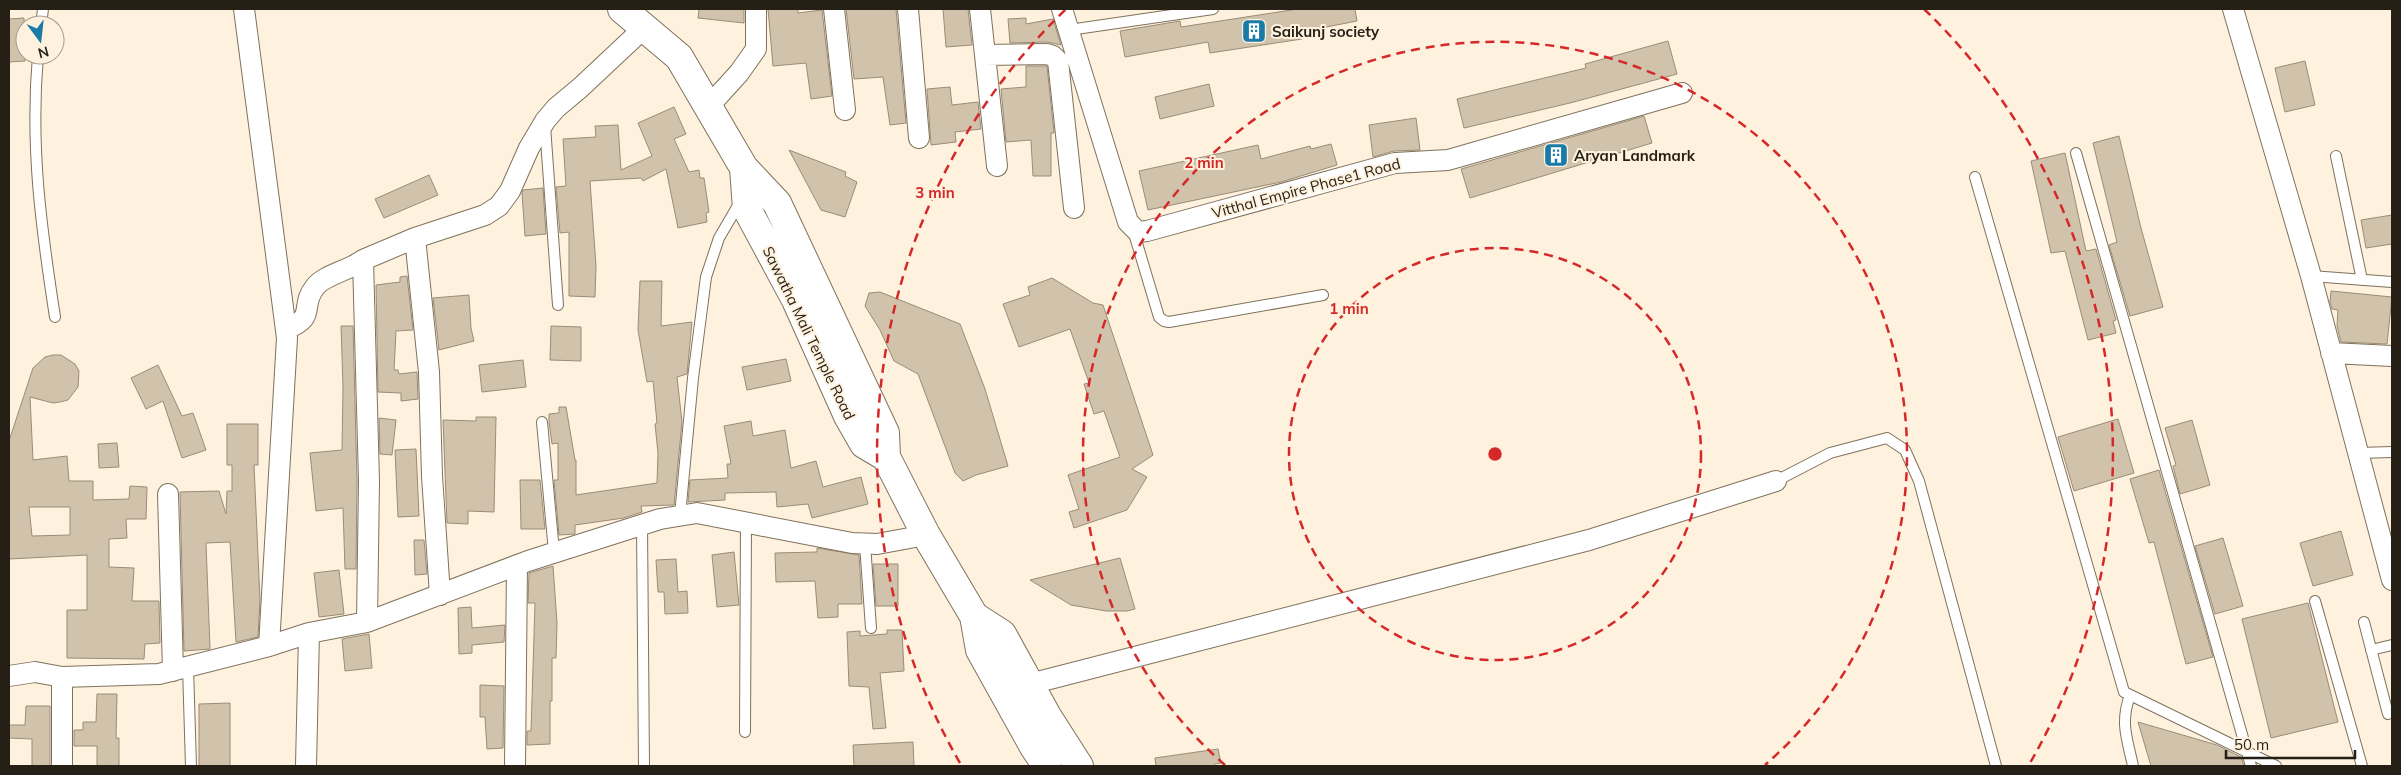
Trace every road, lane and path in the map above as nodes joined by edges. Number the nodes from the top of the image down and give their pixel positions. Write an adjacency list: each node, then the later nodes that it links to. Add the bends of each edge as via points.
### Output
1 (244, 9): 35 (street)
2 (622, 9): 11 (street, Sawatha Mali Temple Road)
3 (756, 9): 16 (street, via 756,49)
4 (834, 9): 17 (street)
5 (908, 9): 19 (street)
6 (980, 9): 13 (street)
7 (1062, 9): 12 (street)
8 (1213, 9): 10 (lane)
9 (2233, 9): 29 (street)
10 (1175, 11): 12 (lane)
11 (644, 28): 16 (street, Sawatha Mali Temple Road, via 679,58); 18 (street)
12 (1069, 30): 26 (street, via 1128,222)
13 (985, 55): 22 (street); 25 (street, via 1047,54 1058,62)
14 (37, 65): 34 (lane, via 34,101 36,173)
15 (1682, 94): 26 (street, Vitthal Empire Phase1 Road, via 1448,160 1395,163 1147,231)
16 (709, 106): 24 (street, Sawatha Mali Temple Road)
17 (845, 110)
18 (545, 121): 27 (street, via 510,191 499,206 485,215); 33 (lane)
19 (919, 138)
20 (2076, 153): 69 (lane)
21 (2336, 156): 30 (lane)
22 (997, 166)
23 (1975, 177): 66 (lane, via 2121,685)
24 (745, 180): 43 (lane, via 706,277); 46 (street, Sawatha Mali Temple Road, via 777,203 885,433 886,457)
25 (1074, 208)
26 (1133, 229): 32 (lane, via 1159,317 1164,321)
27 (415, 238): 28 (street); 52 (street, via 429,372)
28 (363, 260): 35 (street, via 315,286 305,318); 55 (street, via 369,481)
29 (2311, 276): 30 (lane); 36 (street)
30 (2362, 280): 31 (lane)
31 (2392, 282)
32 (1323, 295)
33 (558, 305)
34 (55, 317)
35 (286, 330): 60 (street)
36 (2331, 353): 37 (street); 40 (street)
37 (2392, 356)
38 (542, 422): 49 (lane)
39 (2392, 452): 40 (lane)
40 (2358, 454): 48 (street)
41 (1776, 481): 65 (street, via 1589,540); 77 (lane, via 1830,453 1887,438 1904,450 1919,481)
42 (168, 494): 62 (street)
43 (680, 515): 44 (street, via 698,514); 45 (street)
44 (746, 522): 47 (street); 68 (lane)
45 (642, 524): 49 (street); 74 (lane)
46 (926, 535): 47 (street); 54 (street, Sawatha Mali Temple Road)
47 (865, 544): 57 (lane)
48 (2387, 544): 51 (street)
49 (554, 552): 50 (street)
50 (517, 565): 52 (street); 73 (street)
51 (2392, 580)
52 (440, 595): 55 (street)
53 (2315, 601): 81 (lane)
54 (974, 616): 65 (street, Sawatha Mali Temple Road, via 1002,634); 75 (street, Sawatha Mali Temple Road, via 980,650)
55 (367, 622): 58 (street)
56 (2364, 622): 61 (lane)
57 (870, 628)
58 (309, 633): 60 (street); 72 (street)
59 (2392, 645): 61 (lane)
60 (269, 646): 62 (street)
61 (2371, 650): 67 (lane)
62 (180, 669): 64 (street, via 159,674); 71 (lane)
63 (9, 676): 64 (street, via 35,672)
64 (62, 677): 70 (street)
65 (1030, 684): 76 (street, Sawatha Mali Temple Road)
66 (2130, 695): 69 (lane); 78 (lane, via 2124,725)
67 (2388, 714)
68 (745, 732)
69 (2248, 753): 79 (lane); 80 (lane)
70 (62, 766)
71 (191, 766)
72 (306, 766)
73 (515, 766)
74 (644, 766)
75 (1047, 766)
76 (1079, 766)
77 (1996, 766)
78 (2133, 766)
79 (2252, 766)
80 (2276, 766)
81 (2362, 766)

